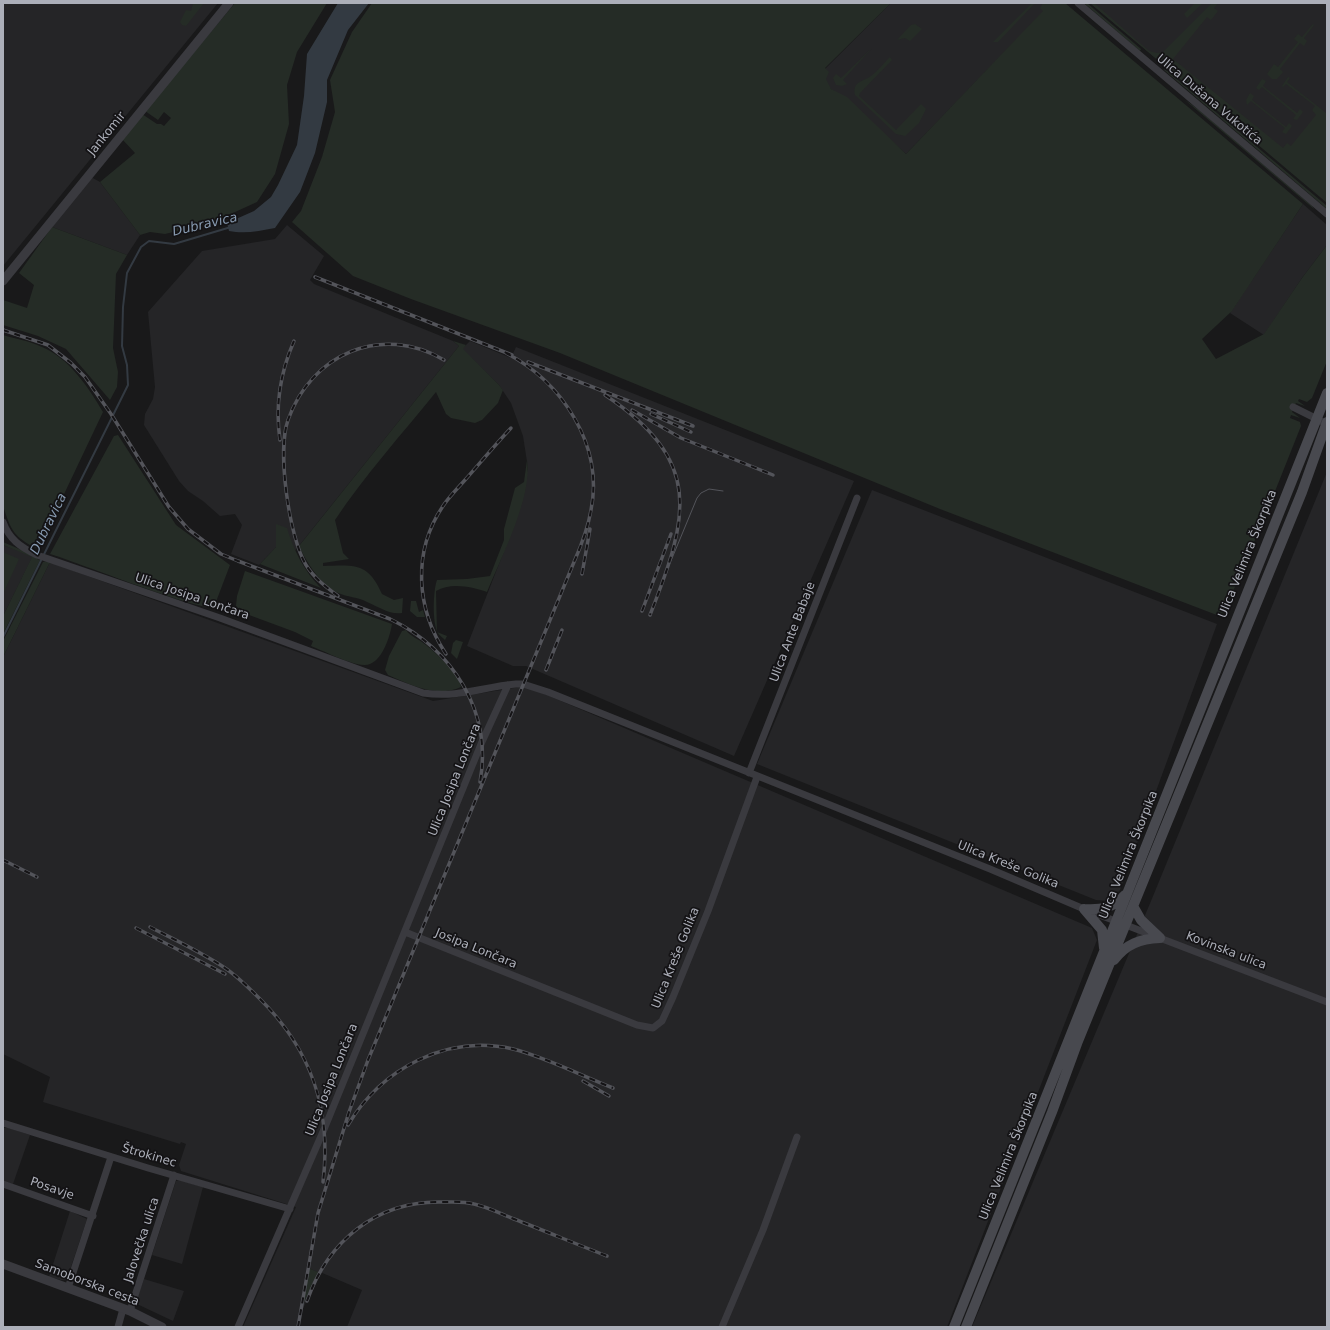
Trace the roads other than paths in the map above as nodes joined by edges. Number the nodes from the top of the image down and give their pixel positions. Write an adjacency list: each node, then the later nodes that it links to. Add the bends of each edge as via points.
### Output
1 (229, 3): 4 (street, Jankomir)
2 (1078, 3): 3 (street, Ulica Dušana Vukotića)
3 (1327, 214)
4 (3, 281)
5 (1327, 393): 7 (main road, Ulica Velimira Škorpika)
6 (1293, 407): 7 (street)
7 (1316, 418): 8 (street); 14 (main road, Ulica Velimira Škorpika)
8 (1327, 423): 15 (main road, Ulica Velimira Škorpika, via 1302,492)
9 (858, 498): 12 (street, Ulica Ante Babaje)
10 (3, 522): 11 (street, Ulica Josipa Lončara, via 13,540 37,554 423,693 442,696)
11 (508, 685): 12 (street, Ulica Kreše Golika, via 523,684 548,692); 18 (street, Ulica Josipa Lončara, via 481,744)
12 (748, 773): 13 (street, Ulica Kreše Golika)
13 (757, 777): 16 (street, Ulica Kreše Golika); 22 (street, Ulica Kreše Golika, via 708,911 662,1021 653,1028 637,1025)
14 (1128, 892): 16 (main road, via 1116,904 1107,908); 17 (main road, Ulica Velimira Škorpika)
15 (1134, 906): 17 (main road, Ulica Velimira Škorpika); 19 (main road, via 1141,920)
16 (1084, 909): 17 (street, Ulica Kreše Golika); 20 (main road, via 1102,930)
17 (1121, 923): 19 (street, Kovinska ulica); 20 (main road, Ulica Velimira Škorpika); 21 (main road, Ulica Velimira Škorpika)
18 (405, 932): 22 (street, Josipa Lončara); 29 (street, Ulica Josipa Lončara)
19 (1160, 938): 21 (main road, via 1133,943 1124,949); 23 (street, Kovinska ulica)
20 (1104, 953): 38 (main road, Ulica Velimira Škorpika)
21 (1108, 968): 39 (main road, Ulica Velimira Škorpika)
22 (538, 986)
23 (1327, 1002)
24 (3, 1123): 26 (street, Štrokinec)
25 (797, 1137): 37 (street)
26 (111, 1156): 27 (street, Štrokinec); 30 (street)
27 (174, 1175): 29 (street, Štrokinec); 33 (street, Jalovečka ulica)
28 (3, 1184): 30 (street, Posavje)
29 (290, 1209): 36 (street, Ulica Josipa Lončara)
30 (93, 1216): 32 (street)
31 (3, 1264): 32 (street, Samoborska cesta)
32 (68, 1288): 33 (street, Samoborska cesta)
33 (127, 1310): 34 (street, Jalovečka ulica); 35 (street, Samoborska cesta)
34 (118, 1327)
35 (162, 1327)
36 (238, 1327)
37 (722, 1327)
38 (954, 1327)
39 (966, 1327)

